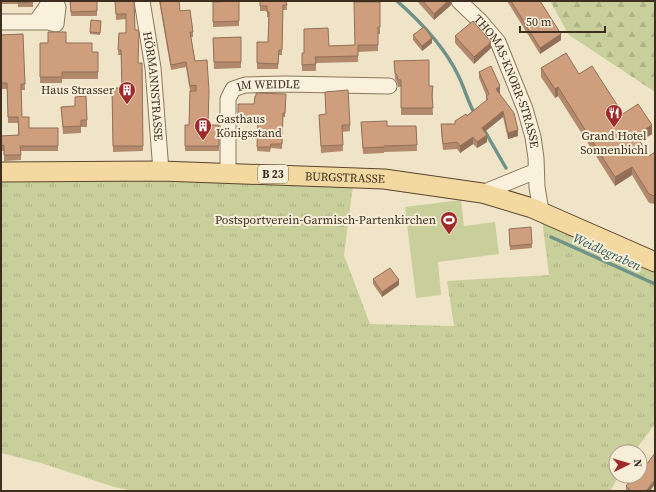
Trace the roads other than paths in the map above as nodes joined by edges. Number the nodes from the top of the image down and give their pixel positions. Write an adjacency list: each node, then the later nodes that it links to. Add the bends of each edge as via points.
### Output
1 (142, 1): 6 (street, HÖRMANNSTRASSE, via 153,68)
2 (459, 1): 7 (street, THOMAS-KNORR-STRASSE, via 480,20 498,42 525,108 533,137)
3 (1, 22): 4 (street)
4 (42, 22)
5 (389, 86): 9 (street, IM WEIDLE, via 238,86 233,89 228,99)
6 (161, 171): 8 (main road, BURGSTRASSE / B 23); 9 (main road, BURGSTRASSE / B 23)
7 (536, 171): 10 (street); 11 (street, THOMAS-KNORR-STRASSE)
8 (1, 172)
9 (228, 173): 10 (main road, BURGSTRASSE / B 23, via 384,179)
10 (482, 193): 11 (main road, BURGSTRASSE / B 23)
11 (541, 211): 12 (main road, B 23)
12 (655, 262)

